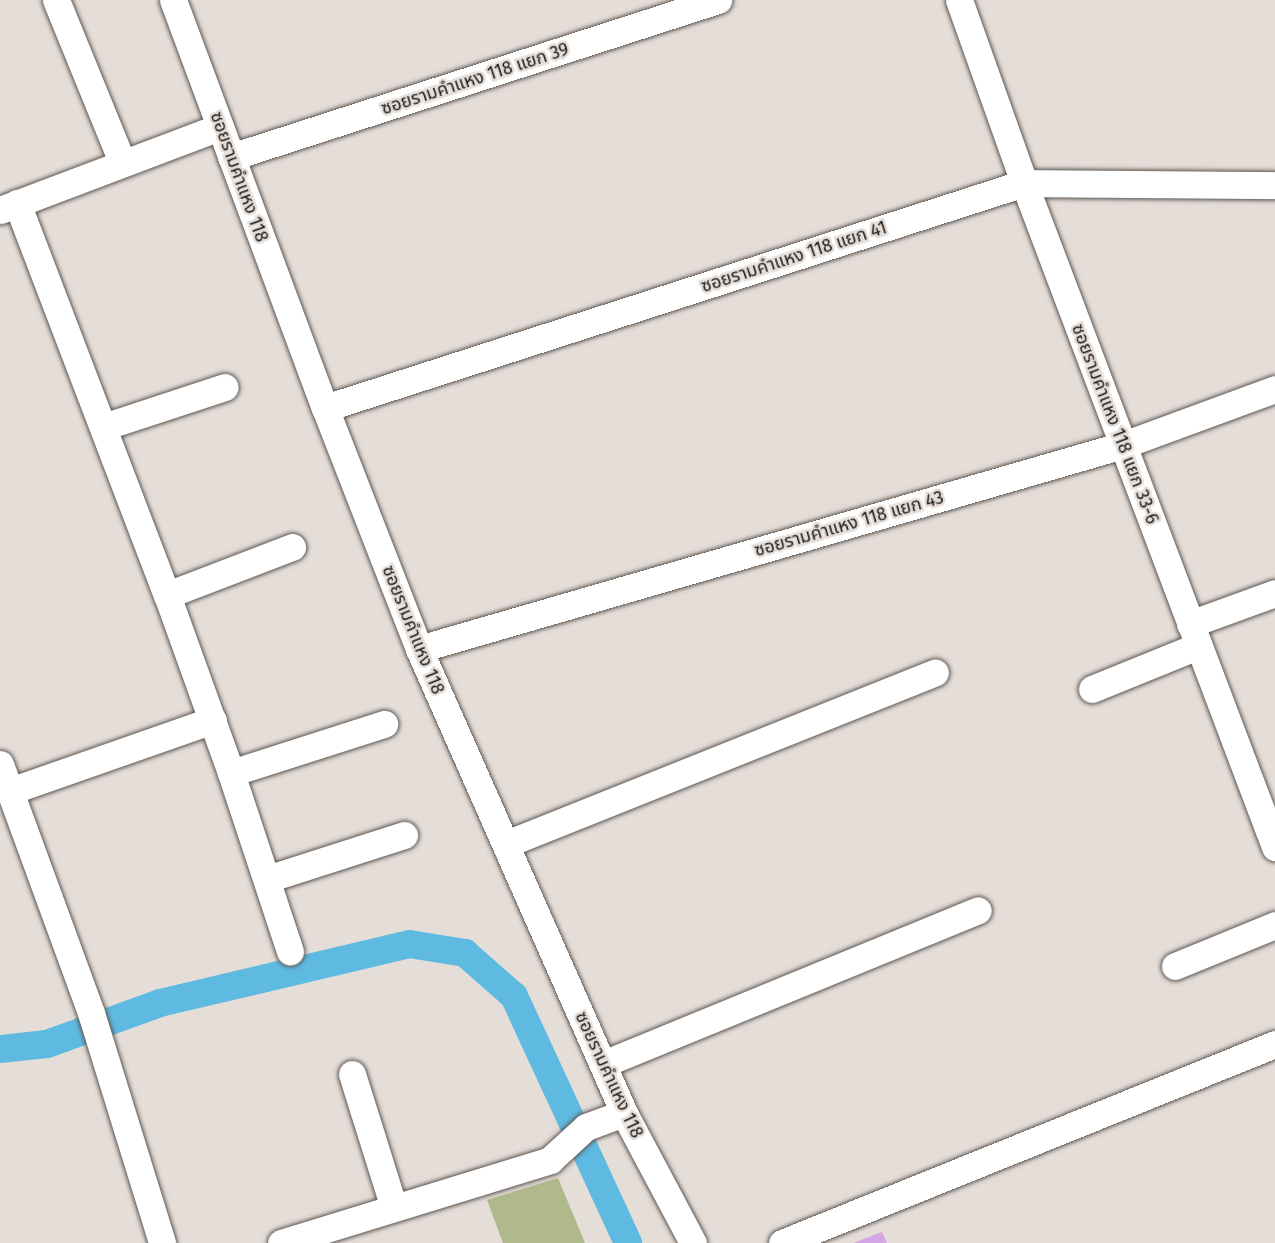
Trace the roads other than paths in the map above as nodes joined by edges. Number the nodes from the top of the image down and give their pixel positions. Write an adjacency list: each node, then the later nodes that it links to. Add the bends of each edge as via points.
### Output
1 (56, 0): 7 (street)
2 (173, 0): 5 (street, ซอยรามคำแหง 118)
3 (718, 0): 6 (street, ซอยรามคำแหง 118 แยก 39)
4 (958, 0): 8 (street, ซอยรามคำแหง 118 แยก 33-6)
5 (220, 127): 6 (street, ซอยรามคำแหง 118); 7 (street)
6 (231, 158): 13 (street, ซอยรามคำแหง 118)
7 (122, 162): 10 (street)
8 (1024, 183): 9 (street, ซอยรามคำแหง 118 แยก 41); 13 (street, ซอยรามคำแหง 118 แยก 41); 15 (street, ซอยรามคำแหง 118 แยก 33-6)
9 (1275, 185)
10 (8, 207): 14 (street)
11 (225, 387): 14 (street)
12 (1275, 389): 15 (street, ซอยรามคำแหง 118 แยก 43)
13 (325, 408): 20 (street, ซอยรามคำแหง 118)
14 (103, 427): 18 (street)
15 (1123, 445): 19 (street, ซอยรามคำแหง 118 แยก 33-6); 20 (street, ซอยรามคำแหง 118 แยก 43)
16 (292, 547): 18 (street)
17 (1275, 593): 19 (street)
18 (167, 595): 23 (street)
19 (1194, 635): 22 (street); 30 (street, ซอยรามคำแหง 118 แยก 33-6)
20 (419, 649): 29 (street, ซอยรามคำแหง 118)
21 (935, 672): 29 (street)
22 (1092, 689)
23 (213, 720): 26 (street); 27 (street)
24 (384, 724): 26 (street)
25 (0, 764): 27 (street)
26 (231, 773): 31 (street)
27 (10, 791): 41 (street, via 91,1014)
28 (404, 835): 31 (street)
29 (506, 844): 37 (street, ซอยรามคำแหง 118)
30 (1275, 847)
31 (267, 879): 34 (street)
32 (978, 910): 37 (street)
33 (1275, 925): 35 (street)
34 (290, 951)
35 (1175, 966)
36 (1275, 1044): 44 (street)
37 (603, 1064): 39 (street, ซอยรามคำแหง 118)
38 (352, 1074): 40 (street)
39 (624, 1113): 40 (street, via 586,1127 549,1160); 43 (street, ซอยรามคำแหง 118)
40 (394, 1208): 42 (street)
41 (162, 1243)
42 (281, 1243)
43 (693, 1243)
44 (782, 1243)

